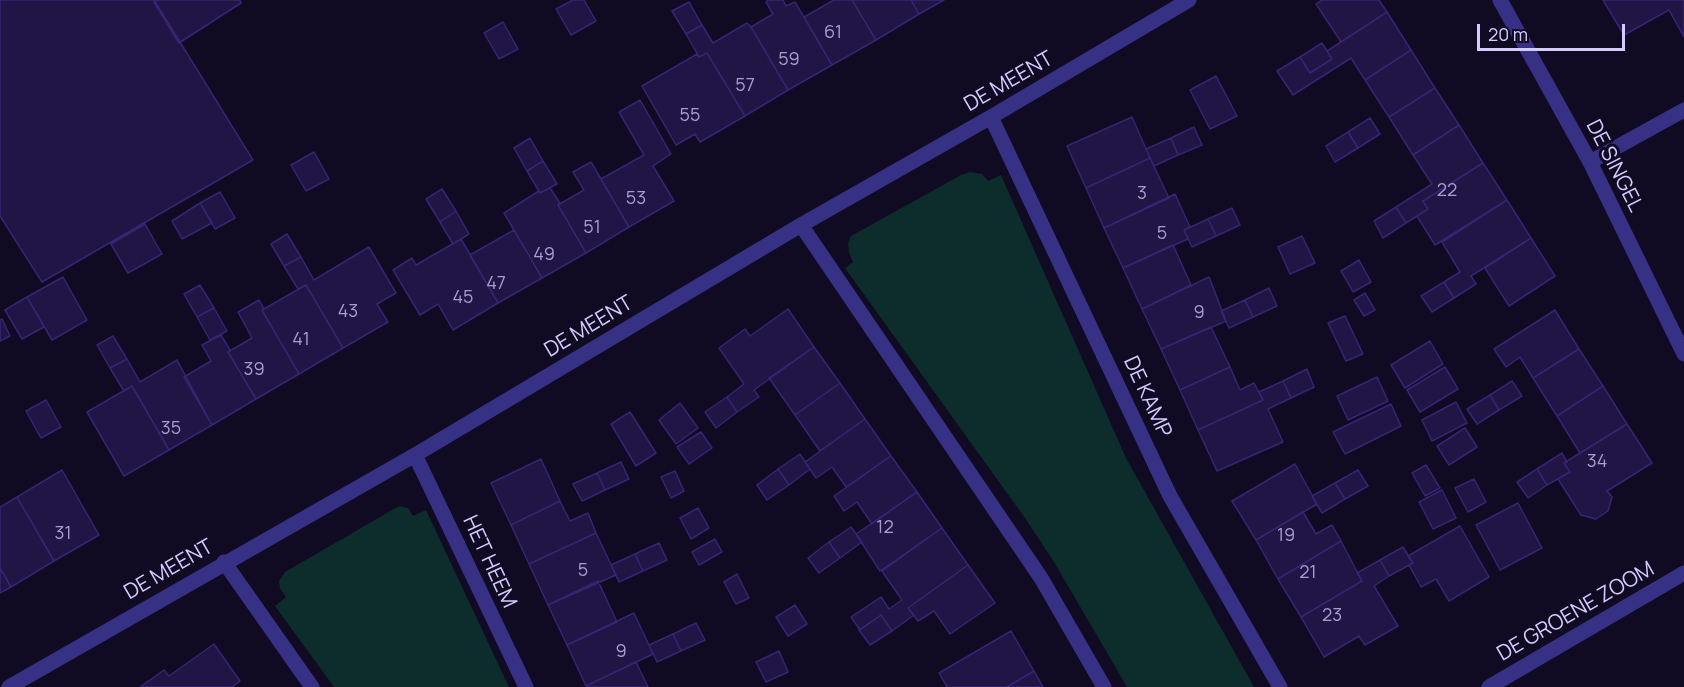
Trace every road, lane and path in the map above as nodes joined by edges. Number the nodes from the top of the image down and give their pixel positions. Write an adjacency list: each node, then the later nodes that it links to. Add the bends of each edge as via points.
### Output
1 (1189, 0): 4 (street, DE MEENT)
2 (1500, 0): 5 (street, DE SINGEL)
3 (1684, 110): 5 (street)
4 (991, 117): 6 (street, DE MEENT); 15 (street, DE KAMP, via 1170,496)
5 (1590, 162): 7 (street, DE SINGEL)
6 (801, 225): 8 (street, DE MEENT); 14 (street, via 1041,578)
7 (1684, 354)
8 (415, 455): 9 (street, DE MEENT); 13 (street, HET HEEM)
9 (224, 562): 11 (street, DE MEENT); 12 (street)
10 (1684, 573): 16 (street, DE GROENE ZOOM)
11 (9, 687)
12 (312, 687)
13 (526, 687)
14 (1104, 687)
15 (1280, 687)
16 (1489, 687)

